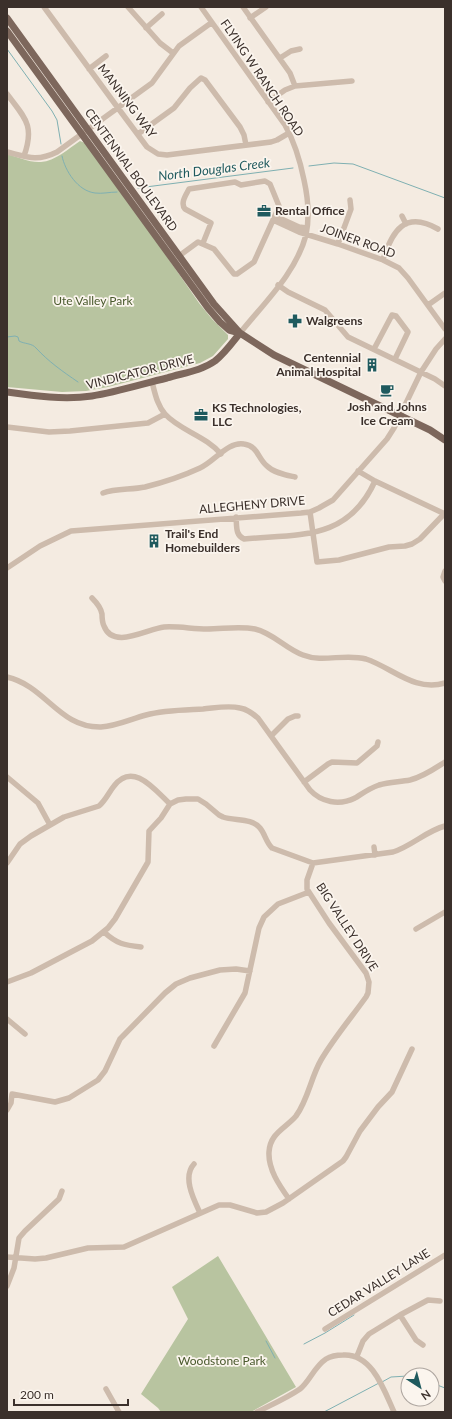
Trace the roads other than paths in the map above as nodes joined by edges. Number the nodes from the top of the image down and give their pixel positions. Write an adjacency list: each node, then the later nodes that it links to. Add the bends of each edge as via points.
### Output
1 (44, 7): 16 (street, MANNING WAY)
2 (128, 7): 10 (street)
3 (201, 7): 9 (street, FLYING W RANCH ROAD)
4 (243, 7): 8 (street)
5 (266, 7): 8 (street)
6 (162, 14): 10 (street)
7 (7, 18): 22 (main road, CENTENNIAL BOULEVARD)
8 (250, 18): 15 (street)
9 (212, 23): 13 (street, via 182,43); 20 (street, FLYING W RANCH ROAD)
10 (146, 28): 13 (street)
11 (7, 31): 22 (main road, CENTENNIAL BOULEVARD)
12 (300, 49): 15 (street)
13 (173, 53): 21 (street, via 154,81)
14 (106, 56): 16 (street)
15 (280, 58): 18 (street)
16 (89, 69): 21 (street, MANNING WAY)
17 (352, 81): 18 (street)
18 (295, 86): 20 (street)
19 (7, 94): 27 (street, via 27,123 29,140)
20 (268, 102): 23 (street, FLYING W RANCH ROAD)
21 (118, 108): 22 (street); 24 (street, MANNING WAY)
22 (85, 132): 27 (street, via 47,157); 28 (main road, CENTENNIAL BOULEVARD)
23 (289, 133): 25 (street, MANNING WAY, via 274,141); 34 (street, FLYING W RANCH ROAD, via 298,154 306,188)
24 (138, 134): 25 (street, MANNING WAY, via 151,150 162,155); 25 (street, via 174,108 202,78 240,127)
25 (246, 145)
26 (7, 152): 27 (street)
27 (24, 156)
28 (132, 197): 37 (main road, CENTENNIAL BOULEVARD); 43 (main road, CENTENNIAL BOULEVARD, via 208,308 229,330)
29 (350, 200): 36 (street, via 351,209)
30 (402, 216): 32 (street)
31 (274, 218): 34 (street, JOINER ROAD, via 298,232); 35 (street, via 254,262 237,274 232,273 214,249); 35 (street, via 279,206 268,182 241,185 235,182 191,188 182,204 185,209 211,223)
32 (406, 224): 33 (street, via 424,223); 38 (street, via 391,237)
33 (438, 229)
34 (306, 231): 36 (street, JOINER ROAD); 39 (street, FLYING W RANCH ROAD, via 295,262)
35 (203, 243): 37 (street, via 196,243)
36 (338, 244): 38 (street, JOINER ROAD)
37 (179, 256): 43 (main road, CENTENNIAL BOULEVARD, via 214,304)
38 (383, 260): 41 (street, JOINER ROAD, via 404,273)
39 (278, 285): 43 (street, FLYING W RANCH ROAD); 45 (street, via 324,310 348,337)
40 (445, 292): 41 (street)
41 (428, 305): 42 (street, JOINER ROAD)
42 (445, 329)
43 (240, 333): 48 (main road, VINDICATOR DRIVE, via 222,355 210,364); 52 (main road, CENTENNIAL BOULEVARD, via 274,355)
44 (445, 339): 47 (street, ALLEGHENY DRIVE)
45 (374, 349): 46 (street); 46 (street, via 392,315 396,316 408,332)
46 (395, 359): 47 (street)
47 (421, 372): 49 (street); 52 (street, ALLEGHENY DRIVE)
48 (152, 382): 50 (main road, VINDICATOR DRIVE, via 81,397 58,398); 51 (street, via 156,398)
49 (445, 386)
50 (7, 392)
51 (165, 414): 53 (street, via 148,423 70,431 49,432); 55 (street, via 212,445)
52 (401, 415): 54 (main road, CENTENNIAL BOULEVARD); 56 (street, ALLEGHENY DRIVE, via 387,438)
53 (7, 427)
54 (445, 440)
55 (221, 454): 57 (street, via 239,443 248,445 256,450 263,463 274,471); 59 (street, via 199,469 154,484)
56 (358, 471): 58 (street); 60 (street, ALLEGHENY DRIVE, via 333,500)
57 (295, 477)
58 (375, 481): 61 (street); 63 (street, via 364,503 356,511 335,526)
59 (103, 493)
60 (310, 512): 62 (street, ALLEGHENY DRIVE); 63 (street)
61 (445, 513): 63 (street, via 412,544 380,549 340,560 317,562)
62 (236, 517): 63 (street, via 237,533 244,539); 64 (street, ALLEGHENY DRIVE, via 71,531 40,546)
63 (313, 533)
64 (7, 568)
65 (445, 571): 67 (street)
66 (436, 576): 67 (street)
67 (444, 579)
68 (92, 598): 70 (street, via 100,609 106,630 118,638 164,627)
69 (238, 620): 70 (street)
70 (239, 628): 72 (street, via 256,629 271,635 309,658 363,658 416,683 437,686)
71 (7, 677): 74 (street, via 30,686 74,722 87,726 111,726 164,712 234,707 250,712 258,718)
72 (445, 683)
73 (298, 716): 74 (street, via 288,720)
74 (271, 736): 78 (street)
75 (378, 742): 78 (street, via 377,746 359,762 332,762)
76 (445, 762): 78 (street, via 419,777 378,785 354,799 341,802 321,799)
77 (7, 777): 80 (street, via 38,803)
78 (304, 782)
79 (170, 804): 80 (street, via 146,782 136,776 130,776 116,783 99,806 70,814); 85 (street, via 183,799 198,799 219,815 232,820 249,821 258,826 272,848); 89 (street, via 149,831 148,862 115,919)
80 (50, 825): 84 (street, via 24,840)
81 (445, 826): 83 (street, via 398,851)
82 (374, 847): 83 (street)
83 (375, 855): 85 (street)
84 (7, 863)
85 (313, 863): 86 (street, BIG VALLEY DRIVE, via 307,880)
86 (309, 892): 91 (street, via 278,904 264,917 259,928); 100 (street, BIG VALLEY DRIVE, via 364,968 369,987 366,997 320,1061 298,1113 276,1133 270,1145 272,1169 278,1184)
87 (445, 912): 88 (street)
88 (416, 929)
89 (104, 932): 90 (street, via 115,942); 92 (street, via 38,970)
90 (141, 947)
91 (250, 971): 95 (street, via 245,993); 97 (street, via 220,970 176,984 120,1039 98,1080 69,1098 55,1102 12,1094)
92 (7, 982)
93 (7, 1019): 94 (street)
94 (25, 1034)
95 (214, 1046)
96 (412, 1049): 100 (street, via 392,1092 360,1131 346,1157)
97 (7, 1110)
98 (194, 1164): 101 (street, via 190,1170 190,1186)
99 (62, 1191): 104 (street, via 59,1199 19,1238)
100 (289, 1199): 101 (street, via 266,1212 224,1204)
101 (200, 1213): 104 (street, via 124,1247 88,1248 40,1259)
102 (445, 1255): 108 (street, CEDAR VALLEY LANE)
103 (7, 1257): 104 (street)
104 (16, 1258): 105 (street, via 12,1277)
105 (7, 1286)
106 (440, 1301): 107 (street, via 428,1300)
107 (400, 1315): 109 (street, via 416,1340); 110 (street, via 369,1334)
108 (325, 1329)
109 (423, 1345)
110 (357, 1356): 112 (street, via 370,1367); 114 (street, via 347,1354 327,1358 318,1365 300,1388)
111 (106, 1389): 113 (street)
112 (394, 1411)
113 (119, 1412)
114 (257, 1412)

